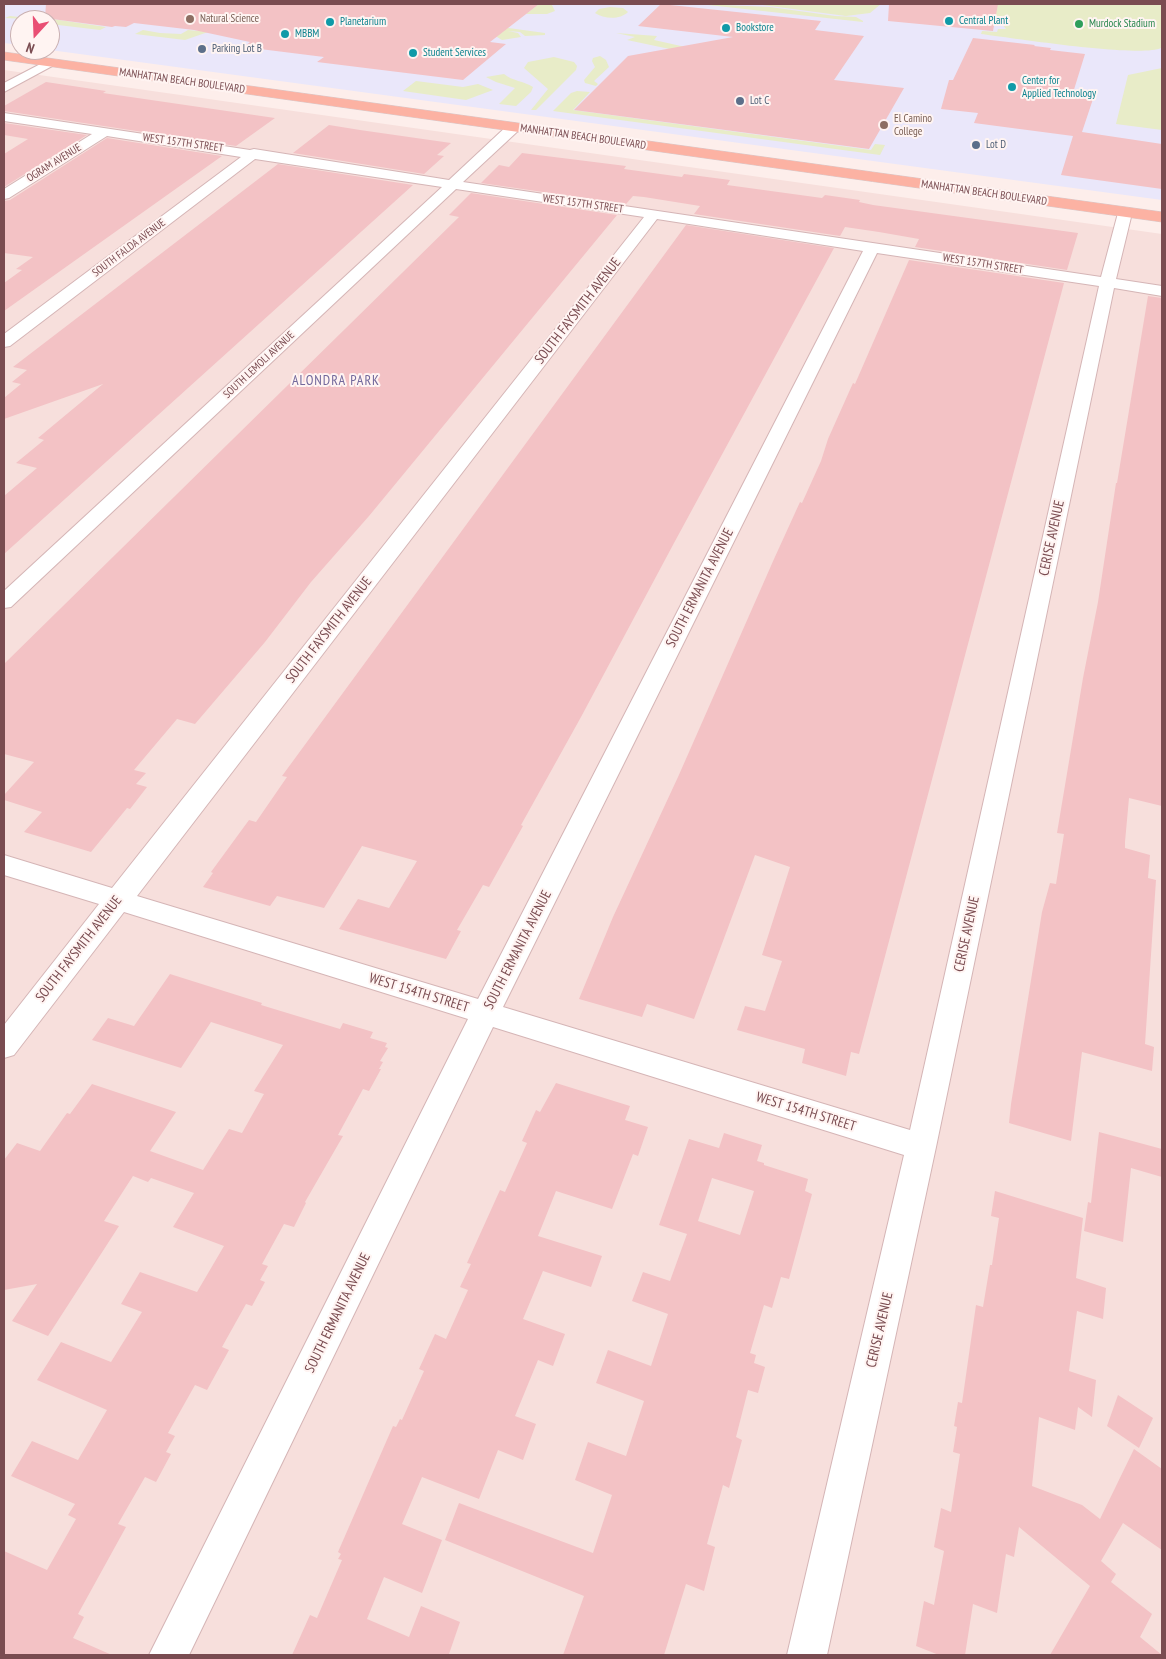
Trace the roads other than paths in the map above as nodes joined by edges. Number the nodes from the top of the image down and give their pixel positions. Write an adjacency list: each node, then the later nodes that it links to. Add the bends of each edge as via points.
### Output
1 (4, 56): 2 (main road, MANHATTAN BEACH BOULEVARD)
2 (50, 63): 3 (street); 5 (main road, MANHATTAN BEACH BOULEVARD)
3 (4, 88)
4 (4, 117): 6 (street, WEST 157TH STREET)
5 (514, 127): 8 (street, SOUTH LEMOLI AVENUE); 10 (main road, MANHATTAN BEACH BOULEVARD)
6 (105, 132): 7 (street, WEST 157TH STREET); 9 (street, OGRAM AVENUE)
7 (254, 153): 8 (street, WEST 157TH STREET); 16 (street, SOUTH FALDA AVENUE)
8 (453, 184): 11 (street, WEST 157TH STREET); 17 (street, SOUTH LEMOLI AVENUE)
9 (4, 195)
10 (1125, 212): 12 (main road, MANHATTAN BEACH BOULEVARD); 14 (street, CERISE AVENUE)
11 (654, 214): 13 (street, WEST 157TH STREET); 19 (street, SOUTH FAYSMITH AVENUE)
12 (1162, 218)
13 (872, 247): 14 (street, WEST 157TH STREET); 20 (street, SOUTH ERMANITA AVENUE)
14 (1107, 283): 15 (street, WEST 157TH STREET); 22 (street, CERISE AVENUE)
15 (1162, 291)
16 (4, 342)
17 (8, 592)
18 (4, 865): 19 (street, WEST 154TH STREET)
19 (117, 901): 20 (street, WEST 154TH STREET); 21 (street, SOUTH FAYSMITH AVENUE)
20 (486, 1014): 22 (street, WEST 154TH STREET); 23 (street, SOUTH ERMANITA AVENUE)
21 (4, 1046)
22 (921, 1146): 24 (street, CERISE AVENUE)
23 (169, 1655)
24 (807, 1655)

